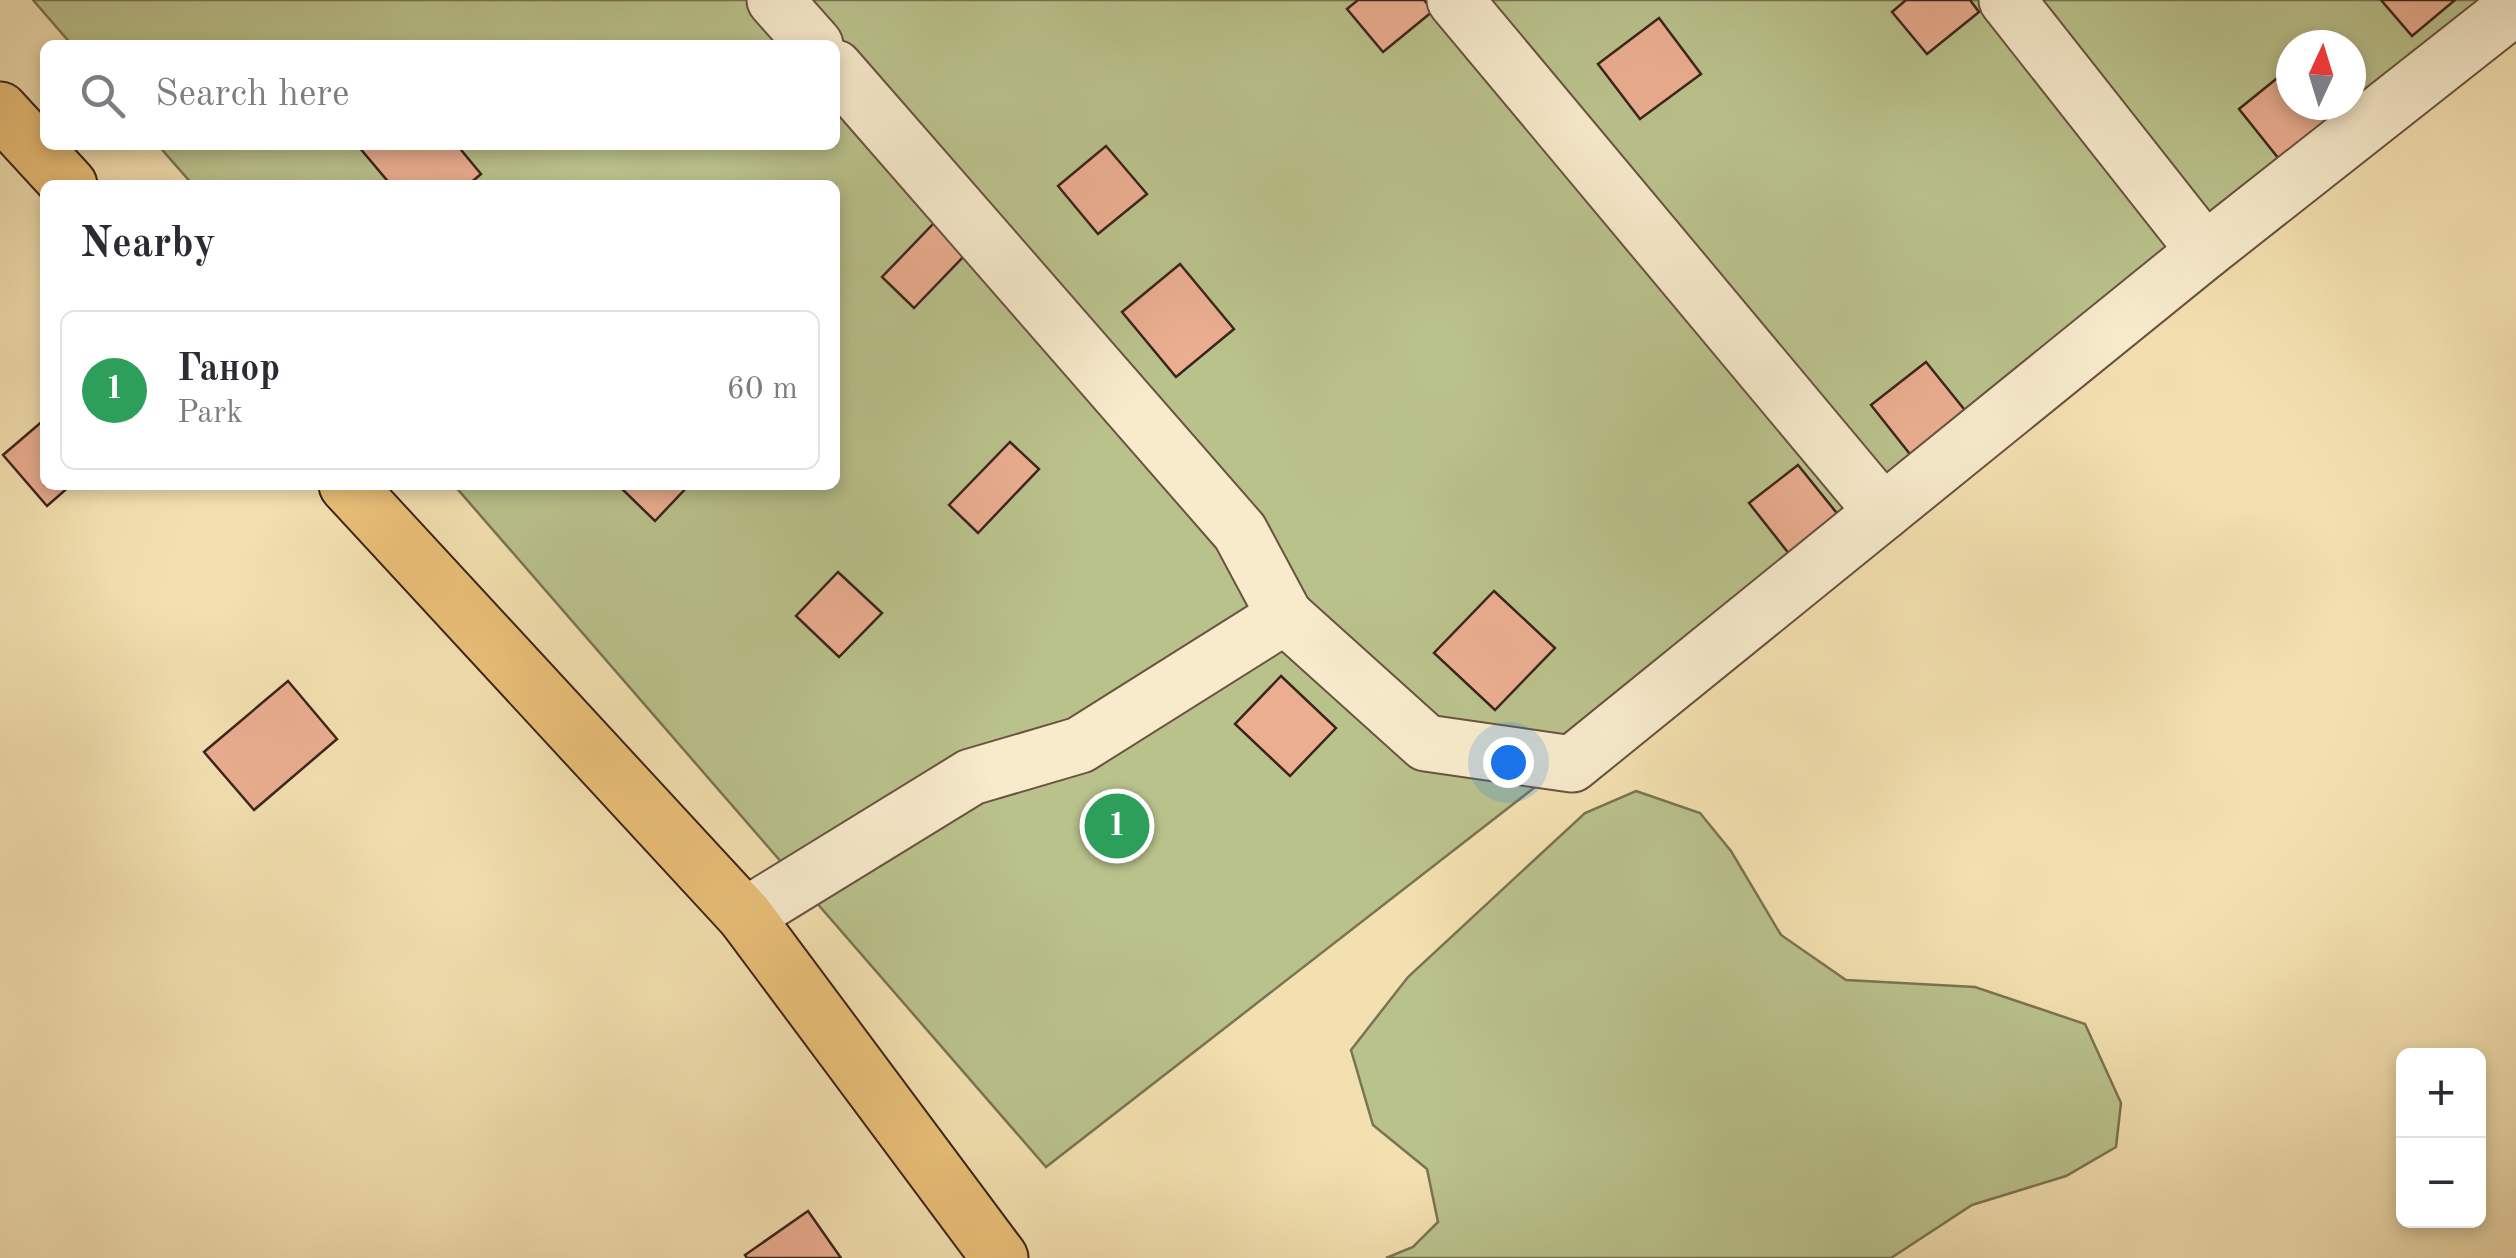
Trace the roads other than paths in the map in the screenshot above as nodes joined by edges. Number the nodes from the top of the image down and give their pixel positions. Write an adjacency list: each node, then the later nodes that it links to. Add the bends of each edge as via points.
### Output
1 (775, 0): 5 (street)
2 (1455, 0): 11 (street)
3 (2007, 0): 9 (street)
4 (2516, 6): 9 (street)
5 (810, 40)
6 (840, 74): 12 (street, via 1240,532)
7 (0, 110): 8 (main road)
8 (64, 180)
9 (2205, 252): 11 (street)
10 (352, 490): 13 (main road)
11 (1883, 512): 12 (street, via 1572,764 1426,743)
12 (1285, 616): 13 (street, via 1080,745 971,777)
13 (746, 916): 14 (main road)
14 (1000, 1258)

